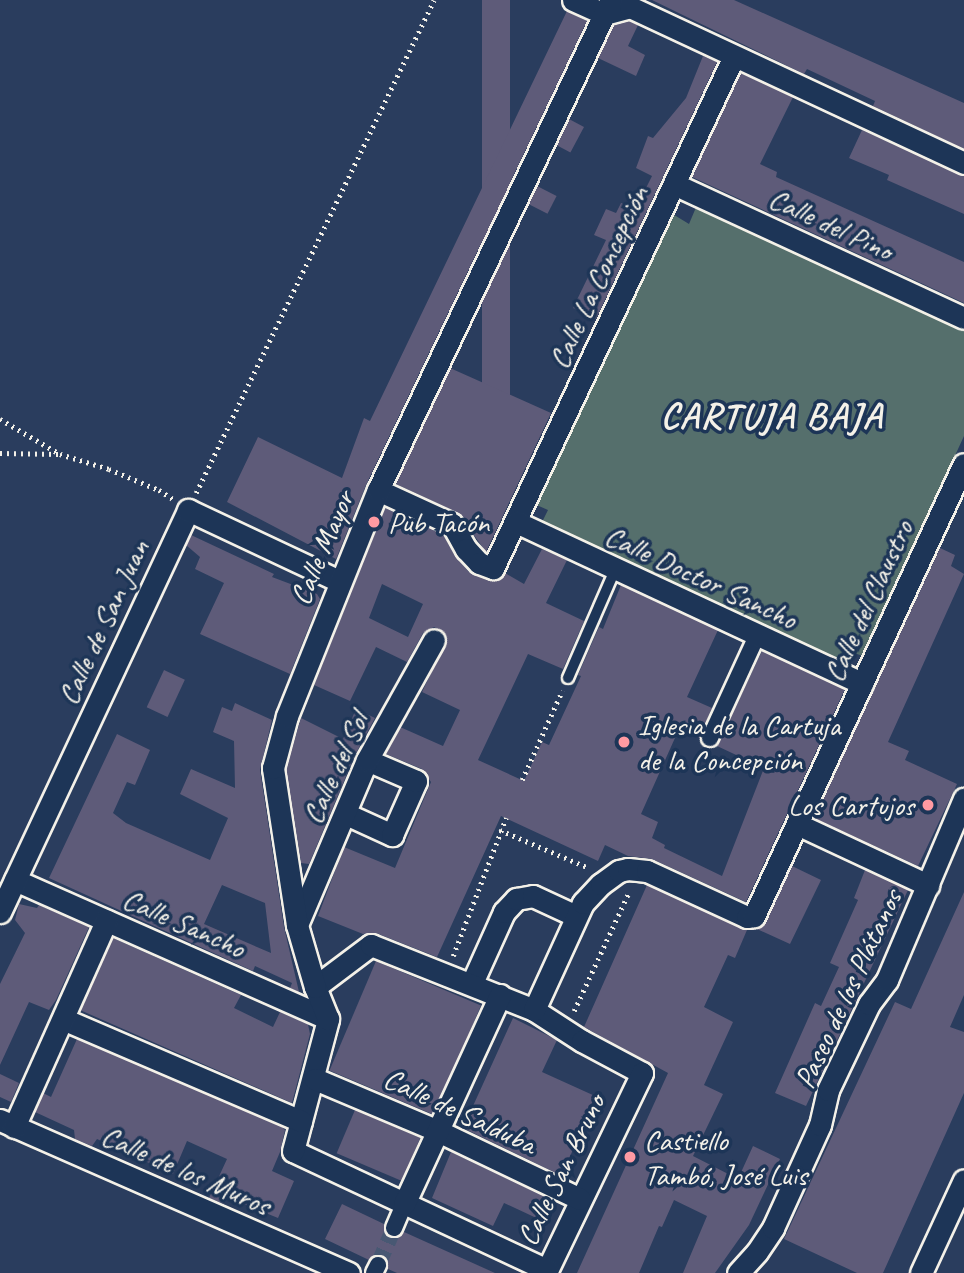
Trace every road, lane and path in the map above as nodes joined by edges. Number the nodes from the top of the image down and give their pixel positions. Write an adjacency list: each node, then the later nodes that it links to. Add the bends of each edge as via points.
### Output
1 (434, 0): 13 (path)
2 (573, 0): 3 (street)
3 (607, 7): 4 (street, via 630,7); 12 (street, Calle Mayor)
4 (734, 56): 5 (street); 6 (street, Calle La Concepción)
5 (964, 163)
6 (674, 184): 7 (street, Calle del Pino); 14 (street, Calle La Concepción)
7 (964, 318)
8 (0, 419): 10 (path)
9 (0, 453): 10 (path)
10 (60, 454): 13 (path, via 109,468 159,490)
11 (964, 464): 20 (street, Calle del Claustro)
12 (379, 490): 14 (street, Calle La Concepción, via 453,524 466,549 479,563 493,568); 16 (street, Calle Mayor)
13 (188, 510): 16 (street); 28 (street, Calle de San Juan)
14 (516, 523): 15 (street, Calle Doctor Sancho)
15 (615, 570): 17 (street, Calle Doctor Sancho); 19 (lane)
16 (339, 581): 33 (street, Calle Mayor, via 272,768)
17 (757, 636): 20 (street, Calle Doctor Sancho); 21 (street)
18 (434, 640): 22 (street, Calle del Sol)
19 (568, 678): 23 (path)
20 (862, 683): 27 (street, Calle del Claustro)
21 (710, 738)
22 (367, 760): 25 (street, Calle del Sol); 25 (street, via 416,781 392,835)
23 (522, 780)
24 (964, 799): 29 (street, Paseo de los Plátanos)
25 (346, 814): 33 (street, Calle del Sol)
26 (506, 818): 34 (path)
27 (797, 824): 29 (street); 31 (street, Calle del Claustro, via 754,916 747,917 647,871 628,869 601,884)
28 (15, 880): 30 (street, Calle de San Juan); 32 (street, Calle Sancho)
29 (928, 885): 50 (street, Paseo de los Plátanos, via 887,980 869,1004 828,1090 820,1125 773,1228)
30 (0, 912)
31 (576, 916): 35 (street, via 533,896 516,899 499,921); 38 (street)
32 (106, 921): 39 (street); 40 (street, Calle Sancho)
33 (297, 925): 36 (street, Calle Mayor)
34 (445, 976): 35 (street); 36 (street, via 371,945)
35 (472, 983): 37 (street)
36 (315, 987): 40 (street, Calle Mayor)
37 (500, 995): 38 (street); 44 (street)
38 (534, 1010): 46 (street, Calle San Bruno, via 642,1073)
39 (63, 1019): 42 (street); 43 (street)
40 (328, 1019): 41 (street)
41 (315, 1079): 42 (street); 44 (street, Calle de Salduba)
42 (301, 1121): 47 (street, Calle San Bruno, via 293,1151)
43 (7, 1124): 49 (street, Calle de los Muros)
44 (438, 1131): 46 (street, Calle de Salduba); 47 (street)
45 (964, 1180): 51 (street)
46 (580, 1199): 47 (street, Calle San Bruno, via 547,1270)
47 (404, 1204): 48 (street)
48 (394, 1228)
49 (347, 1273)
50 (738, 1273)
51 (921, 1273)

